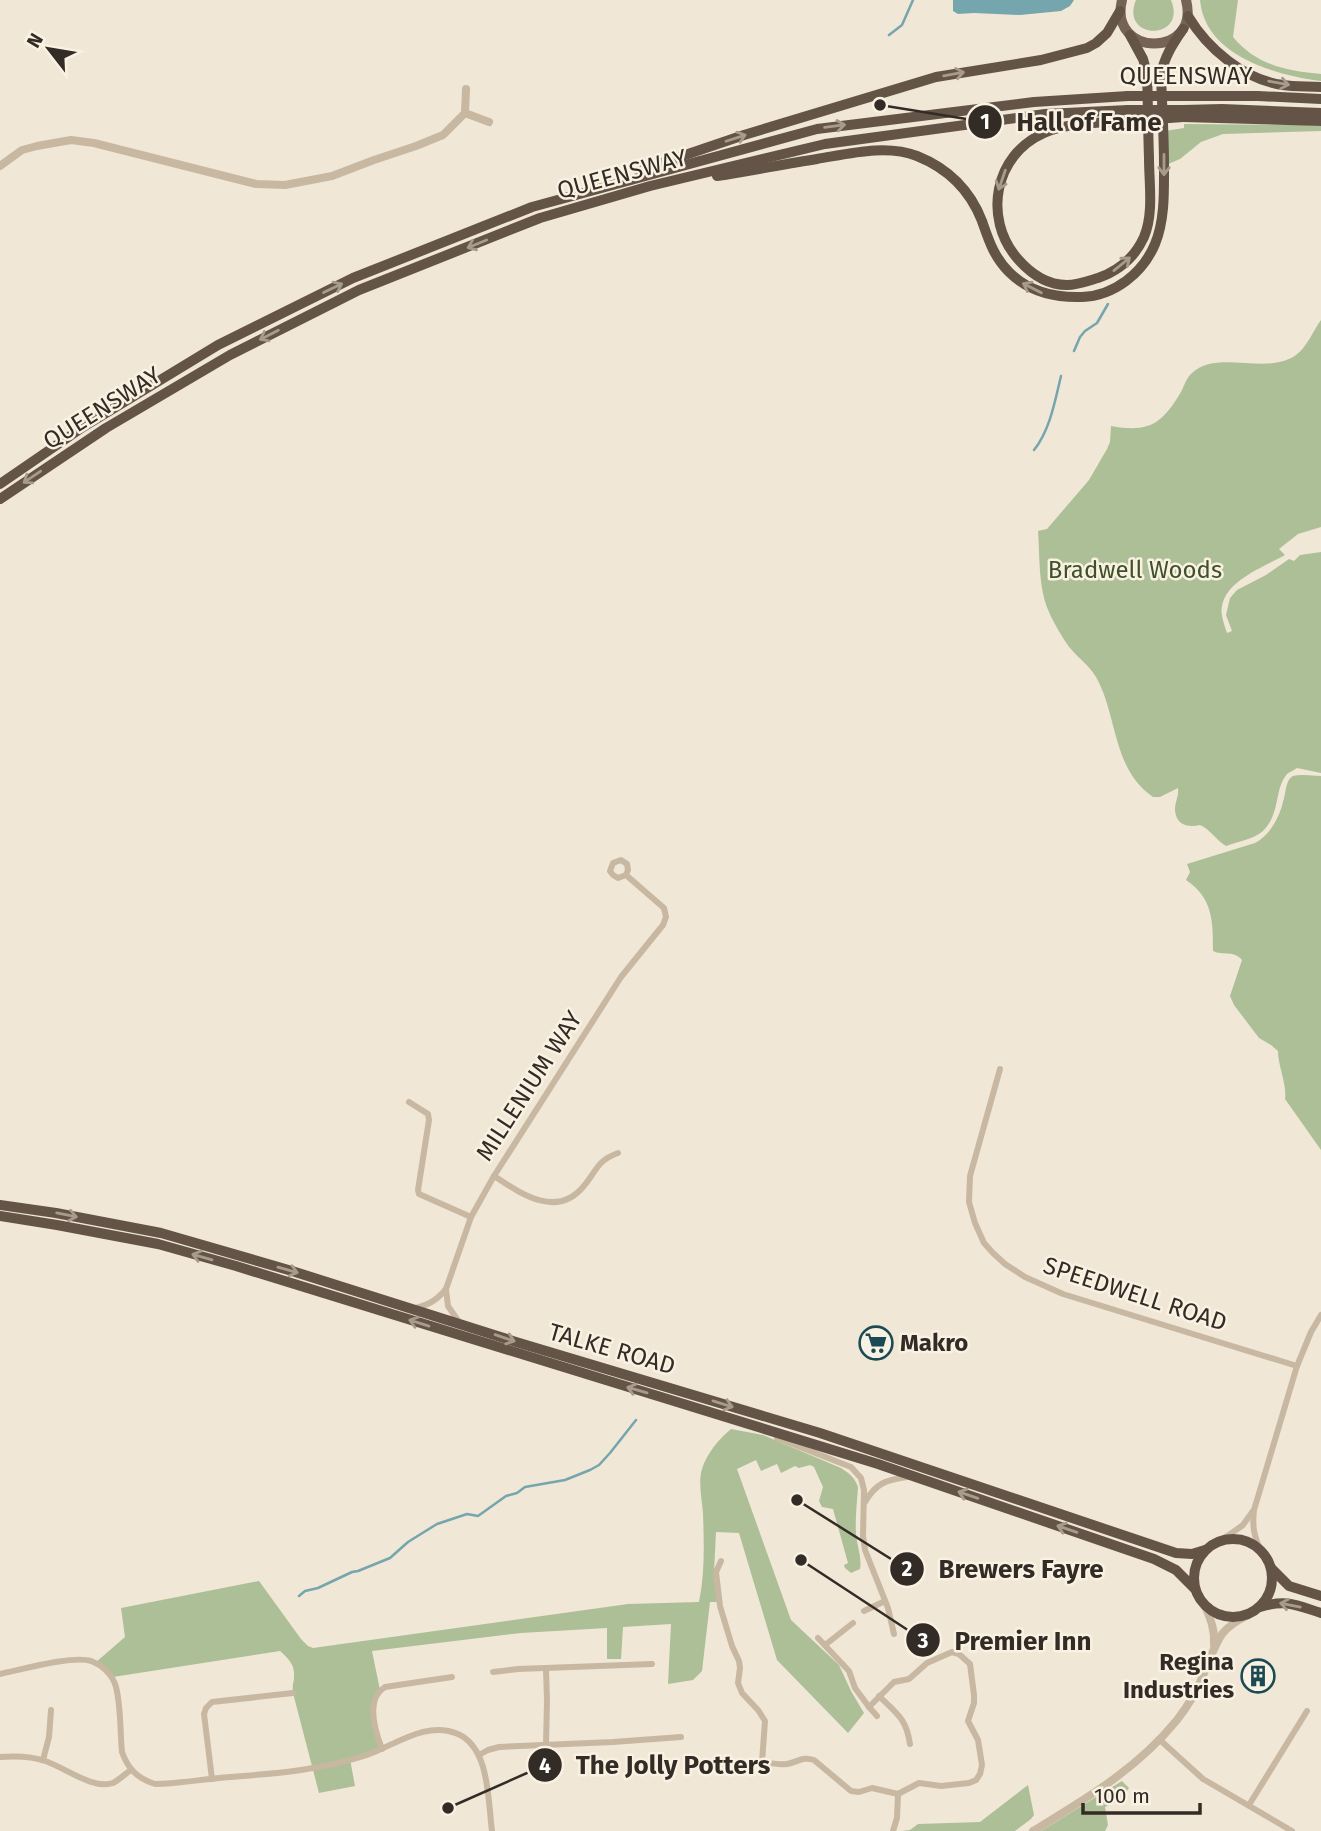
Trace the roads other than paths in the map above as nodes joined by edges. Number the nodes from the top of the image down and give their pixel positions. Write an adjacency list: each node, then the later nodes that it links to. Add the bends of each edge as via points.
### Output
1 (1121, 3): 4 (main road); 16 (highway, one-way to 1, via 744,135 936,78 1087,48 1108,33)
2 (1188, 6): 3 (main road); 5 (highway, one-way to 5, via 1194,26 1207,41 1248,74 1282,85)
3 (1183, 29): 4 (main road, via 1157,45); 15 (highway, one-way to 15, via 1168,51 1161,75 1164,195 1156,244 1130,278 1094,296 1054,296 1019,281 998,260 958,181 906,152 859,153)
4 (1130, 35): 11 (highway, one-way to 4, via 1047,132 1012,159 1002,178 997,206 1005,241 1026,269 1065,285 1087,282 1125,263 1144,237 1150,204 1147,73)
5 (1321, 87)
6 (466, 89): 8 (street)
7 (1321, 99): 16 (highway, QUEENSWAY, one-way to 7, bridge, via 817,129 1034,102 1128,96)
8 (465, 113): 13 (street); 14 (street, via 443,135 416,146 332,176 285,185 256,184 71,140 22,150)
9 (1183, 113): 10 (highway, QUEENSWAY, via 1222,109); 11 (highway, QUEENSWAY, bridge); 12 (highway)
10 (1321, 113)
11 (1128, 116): 15 (highway, QUEENSWAY, via 1045,114 825,144)
12 (1321, 121)
13 (489, 122)
14 (0, 166)
15 (628, 192): 18 (highway, QUEENSWAY, one-way to 18, via 540,218 348,296 230,355 106,428)
16 (532, 207): 17 (highway, QUEENSWAY, one-way to 16, via 218,345 353,278)
17 (0, 484)
18 (0, 499)
19 (626, 875): 23 (street, MILLENIUM WAY, via 664,908 663,925 621,977)
20 (1000, 1069): 31 (street, SPEEDWELL ROAD, via 970,1176 969,1202 984,1243 993,1253 1025,1277 1063,1294)
21 (409, 1102): 26 (street, via 428,1114 429,1120 419,1194)
22 (618, 1153): 23 (street, via 604,1158 582,1189 561,1200 541,1202)
23 (494, 1176): 26 (street, MILLENIUM WAY)
24 (0, 1205): 28 (highway, TALKE ROAD, one-way to 28, via 161,1233)
25 (0, 1216): 32 (highway, TALKE ROAD, one-way to 25, via 158,1244)
26 (471, 1217): 27 (street, MILLENIUM WAY)
27 (446, 1289): 28 (street, via 431,1303); 30 (street, via 449,1306)
28 (414, 1309): 30 (highway, TALKE ROAD)
29 (1321, 1315): 31 (street)
30 (461, 1323): 37 (highway, TALKE ROAD, one-way to 37, via 820,1433 1176,1553)
31 (1297, 1366): 35 (street)
32 (724, 1415): 33 (highway, TALKE ROAD); 34 (street, via 851,1466 861,1478)
33 (912, 1476): 34 (street, via 882,1482); 41 (highway, TALKE ROAD, one-way to 33, via 1176,1570 1154,1559)
34 (864, 1503): 43 (street, via 865,1550)
35 (1254, 1510): 36 (street, via 1243,1525); 38 (street, via 1254,1534)
36 (1219, 1542): 37 (highway); 38 (highway, via 1243,1540)
37 (1205, 1550): 41 (highway, via 1195,1568)
38 (1263, 1553): 40 (highway)
39 (721, 1561): 53 (street, via 716,1573 720,1606)
40 (1271, 1568): 42 (highway, via 1289,1586); 45 (highway, via 1270,1590)
41 (1195, 1589): 44 (highway)
42 (1321, 1595)
43 (885, 1601): 46 (street); 50 (street)
44 (1205, 1606): 48 (highway, via 1228,1617); 55 (street, via 1215,1634)
45 (1259, 1607): 47 (highway, one-way to 45, via 1287,1602); 48 (highway)
46 (864, 1612)
47 (1321, 1613)
48 (1248, 1615): 55 (street, via 1222,1634)
49 (853, 1623): 52 (street)
50 (894, 1634)
51 (818, 1638): 52 (street)
52 (825, 1645): 63 (street, via 849,1671)
53 (732, 1646): 54 (street); 76 (street, via 739,1661 742,1693 765,1721)
54 (723, 1650)
55 (1213, 1651): 68 (street, via 1191,1699)
56 (652, 1664): 57 (street)
57 (546, 1669): 58 (street); 69 (street)
58 (493, 1672)
59 (0, 1674): 77 (street, via 78,1659 105,1670 117,1688 122,1752)
60 (452, 1677): 71 (street, via 385,1687 376,1694 376,1733)
61 (293, 1693): 78 (street, via 209,1705 204,1714)
62 (879, 1696): 63 (street); 70 (street, via 903,1720); 79 (street, via 894,1682 909,1679 927,1663 952,1652 970,1664 974,1695 968,1721 978,1740 980,1774 969,1783 919,1783)
63 (869, 1707): 66 (street)
64 (51, 1710): 74 (street)
65 (1307, 1711): 80 (street)
66 (877, 1716)
67 (681, 1737): 69 (street)
68 (1160, 1740): 80 (street, via 1203,1779); 83 (street, via 1112,1782)
69 (546, 1744): 72 (street, via 499,1746)
70 (910, 1744)
71 (382, 1749): 72 (street, via 418,1733 444,1731 459,1734); 78 (street, via 293,1772)
72 (479, 1755): 81 (street)
73 (0, 1757): 74 (street)
74 (43, 1760): 77 (street, via 104,1784)
75 (752, 1761): 76 (street)
76 (762, 1762): 79 (street, via 786,1764 808,1758 851,1791 872,1788)
77 (131, 1770): 78 (street, via 155,1784)
78 (212, 1779)
79 (898, 1794): 82 (street)
80 (1249, 1805): 84 (street)
81 (492, 1831)
82 (893, 1831)
83 (1032, 1831)
84 (1292, 1831)

